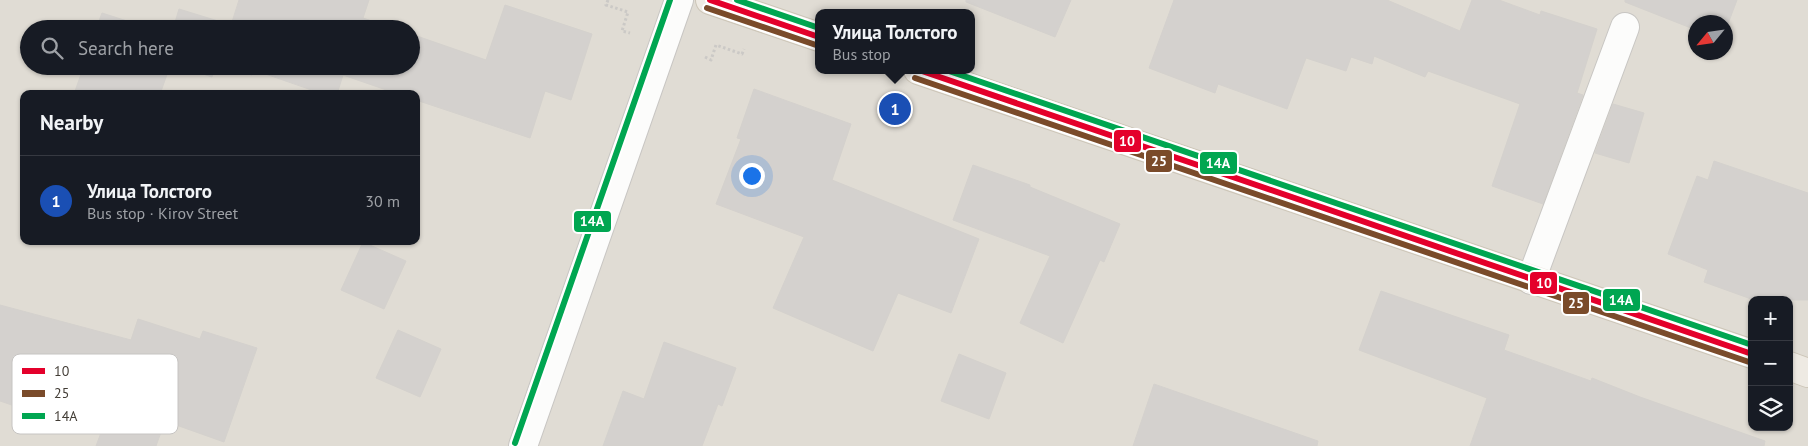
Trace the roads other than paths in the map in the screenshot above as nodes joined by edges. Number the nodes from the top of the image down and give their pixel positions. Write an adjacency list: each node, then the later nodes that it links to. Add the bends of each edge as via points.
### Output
1 (679, 0): 10 (street)
2 (710, 0): 4 (main road)
3 (1625, 27): 6 (street)
4 (815, 36)
5 (930, 74): 6 (main road)
6 (1531, 280): 7 (main road)
7 (1748, 353)
8 (1793, 367): 9 (main road)
9 (1808, 373)
10 (523, 446)

